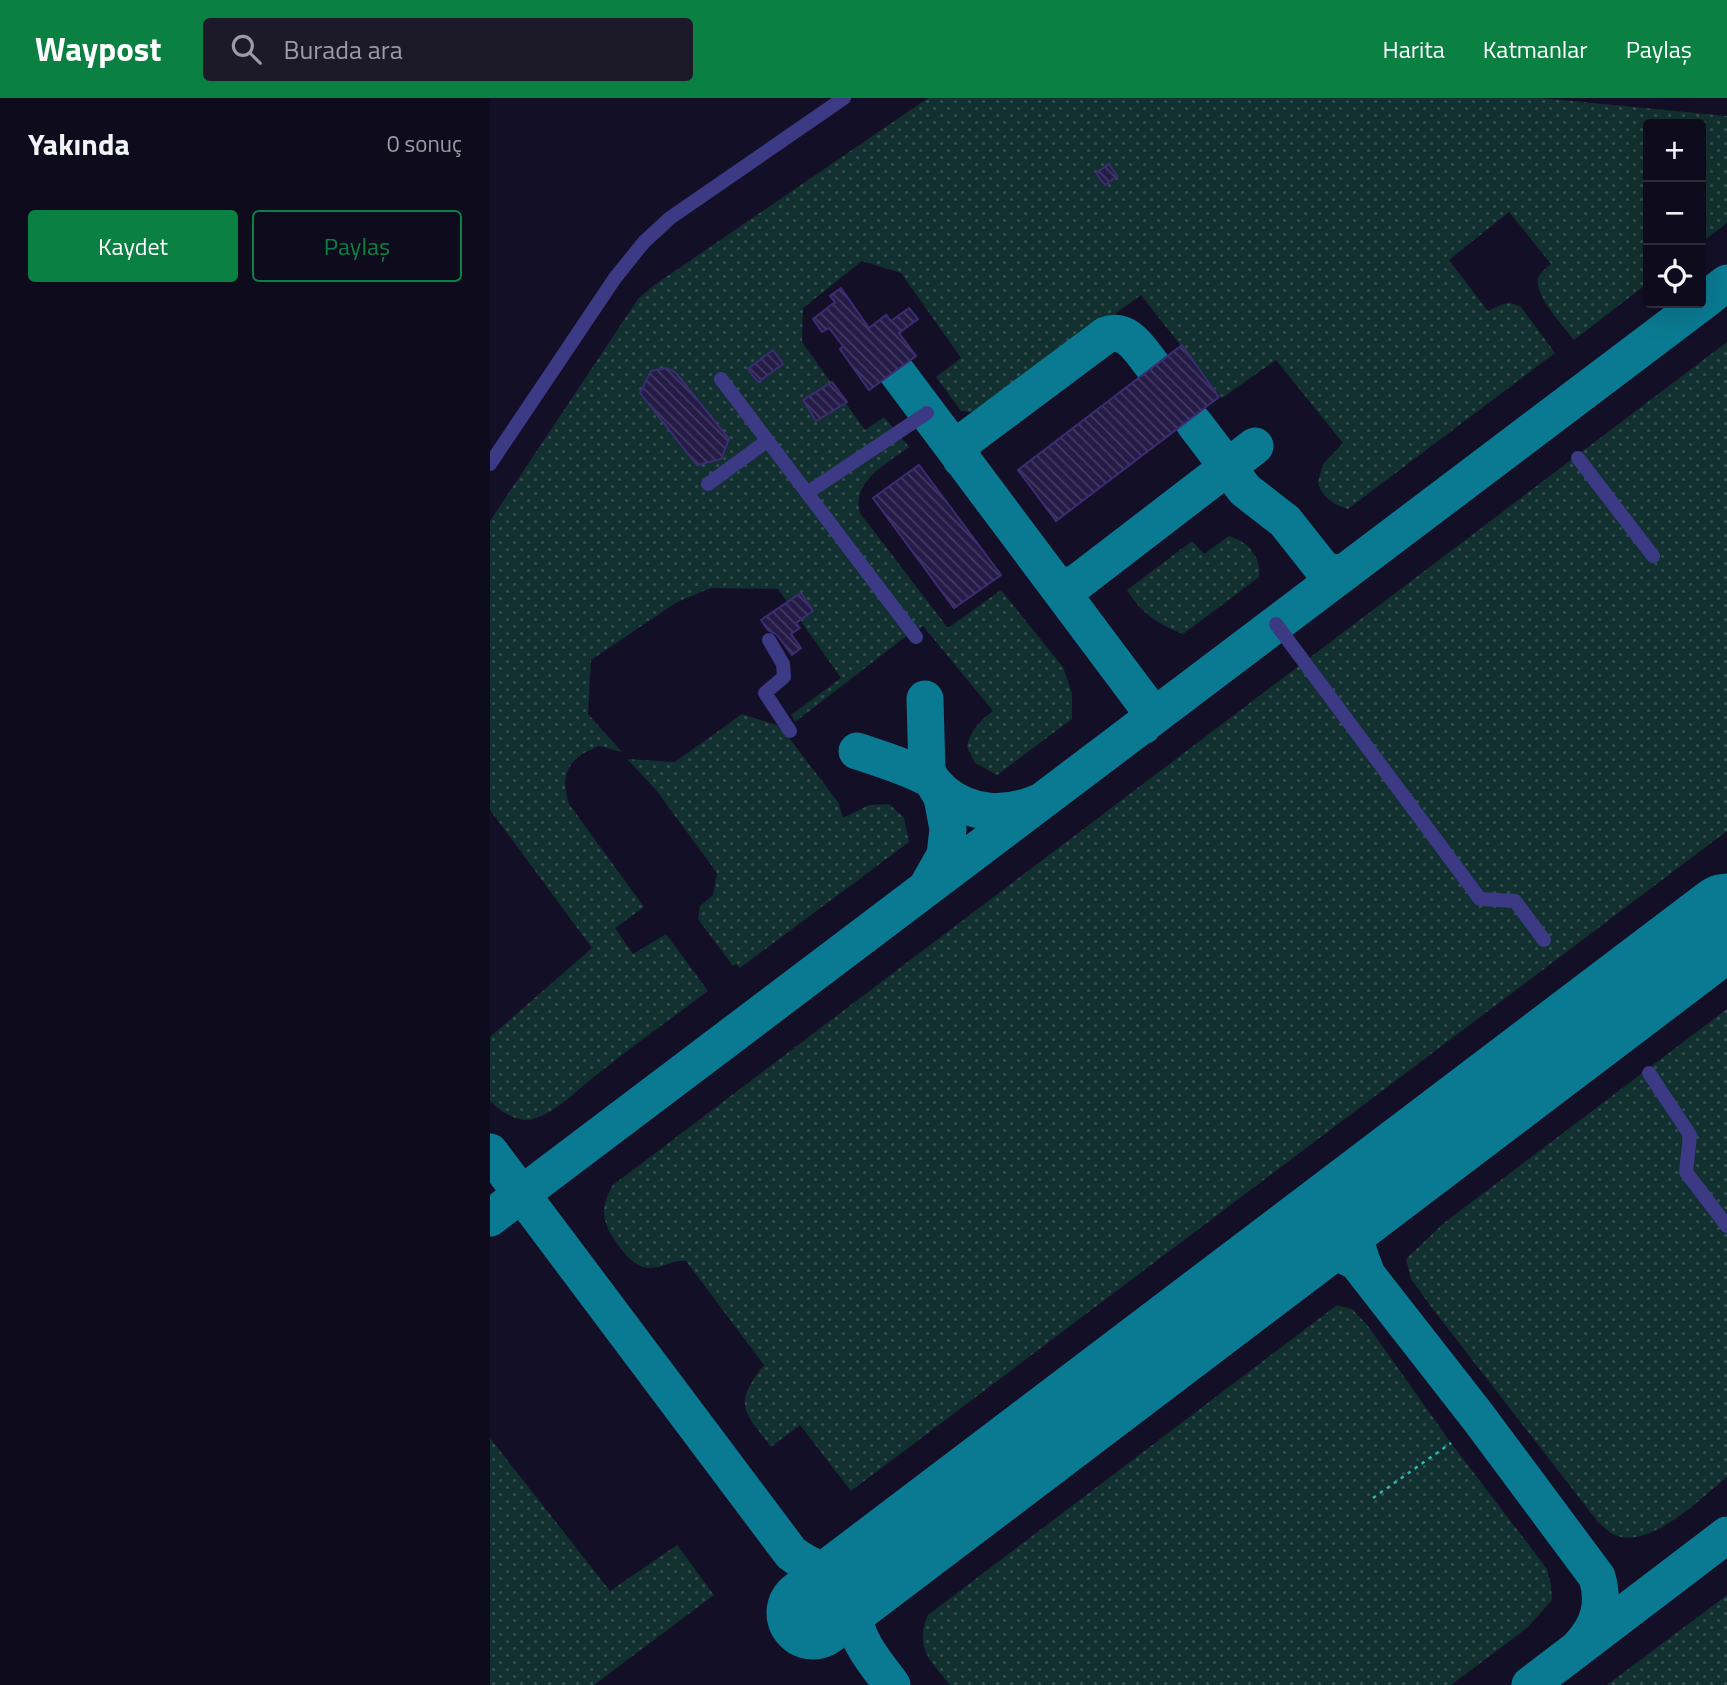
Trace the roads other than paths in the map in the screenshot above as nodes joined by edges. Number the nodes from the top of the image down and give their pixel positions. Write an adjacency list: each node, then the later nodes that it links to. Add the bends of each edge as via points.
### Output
1 (844, 98): 6 (lane, via 670,218 644,242)
2 (720, 379): 4 (lane)
3 (928, 413): 8 (lane)
4 (767, 441): 7 (lane); 8 (lane)
5 (1578, 458): 9 (lane)
6 (490, 464)
7 (708, 484)
8 (807, 493): 11 (lane)
9 (1653, 556)
10 (1276, 624): 14 (lane, via 1480,899 1515,901)
11 (916, 637)
12 (769, 640): 13 (lane, via 783,664 784,677 765,693)
13 (790, 731)
14 (1544, 940)
15 (1649, 1073): 16 (lane, via 1690,1135 1686,1172)
16 (1727, 1226)

